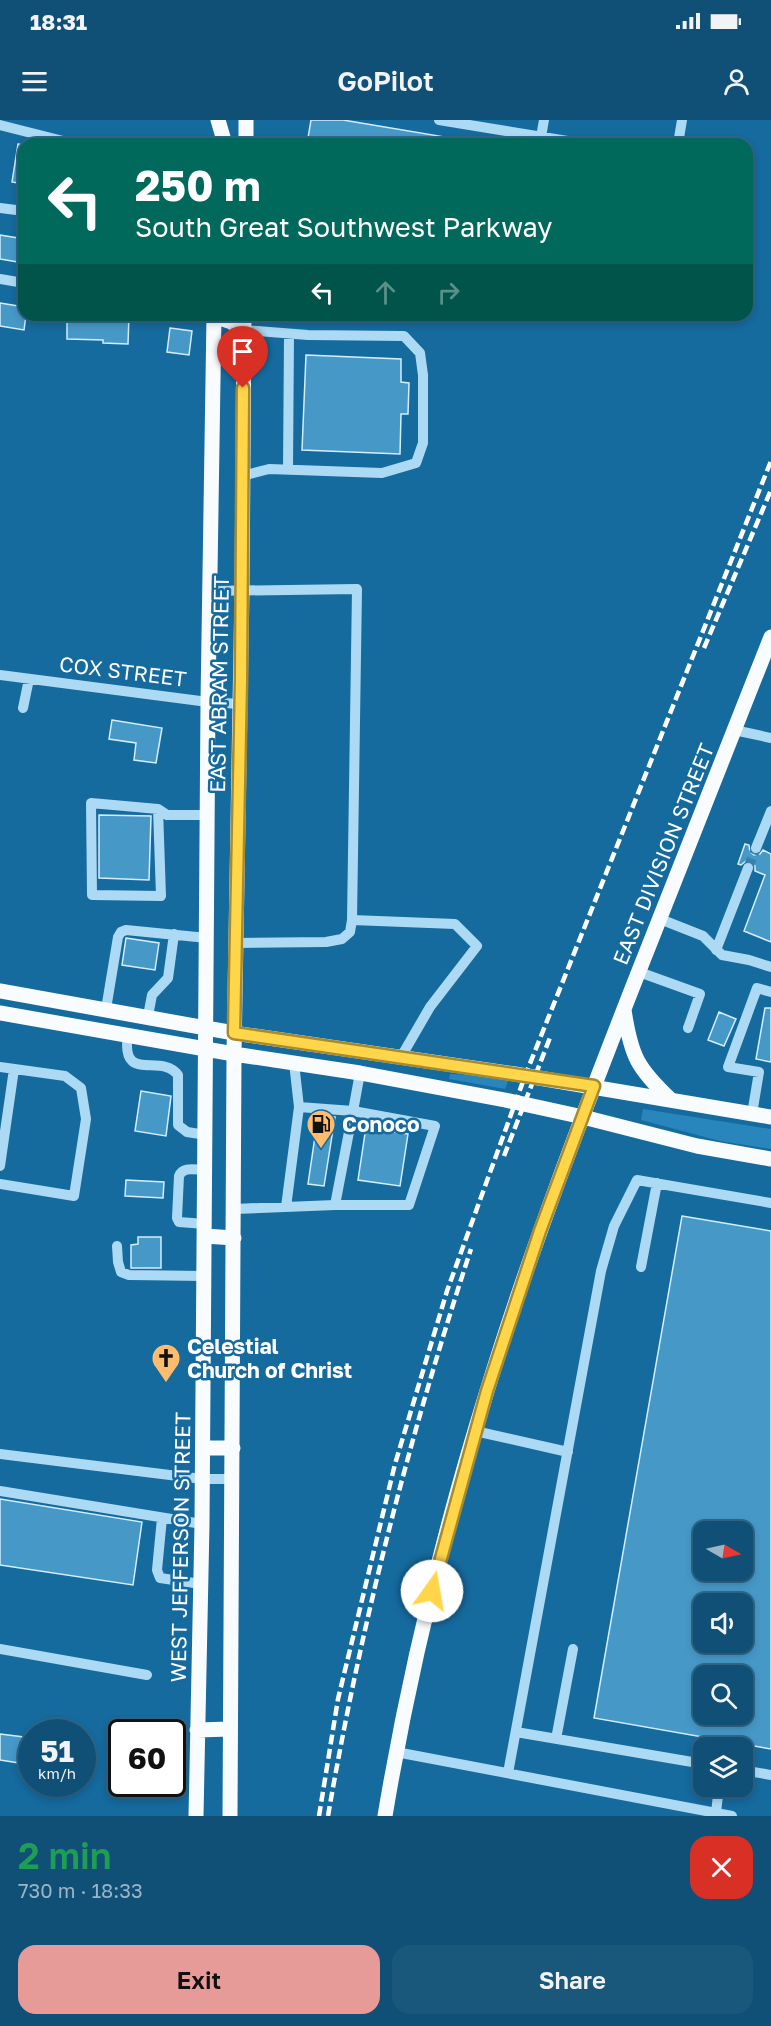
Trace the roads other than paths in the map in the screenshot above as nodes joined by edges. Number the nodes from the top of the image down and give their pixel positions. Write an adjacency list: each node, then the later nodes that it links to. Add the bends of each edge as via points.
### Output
1 (217, 120): 9 (main road); 10 (main road)
2 (246, 120): 11 (main road)
3 (439, 120): 7 (street)
4 (544, 120): 7 (street)
5 (682, 120): 13 (street)
6 (0, 125): 8 (street)
7 (541, 137): 12 (street)
8 (51, 138)
9 (216, 138)
10 (223, 138)
11 (246, 138)
12 (547, 138)
13 (679, 138)
14 (0, 208): 15 (street)
15 (18, 210)
16 (0, 279): 17 (street)
17 (18, 282)
18 (213, 321): 26 (main road, EAST ABRAM STREET)
19 (231, 321): 22 (main road, via 237,330)
20 (244, 322): 21 (street); 22 (main road, EAST ABRAM STREET)
21 (289, 334): 23 (street); 23 (street, via 404,336 420,353 423,443 416,463 382,473)
22 (243, 427): 24 (main road, EAST ABRAM STREET)
23 (288, 470): 24 (street)
24 (242, 476): 25 (main road, EAST ABRAM STREET)
25 (242, 590): 26 (street); 31 (main road, EAST ABRAM STREET); 41 (street, via 357,589)
26 (209, 591): 30 (main road, EAST ABRAM STREET)
27 (771, 637): 33 (main road, EAST DIVISION STREET)
28 (0, 675): 29 (street, COX STREET)
29 (29, 679): 30 (street, COX STREET); 32 (street)
30 (208, 702): 31 (street, COX STREET); 37 (main road, EAST ABRAM STREET)
31 (240, 704): 44 (main road, EAST ABRAM STREET)
32 (23, 708)
33 (734, 730): 34 (street); 40 (main road, EAST DIVISION STREET)
34 (771, 738)
35 (159, 809): 35 (street, via 91,804 92,895 161,896); 37 (street, via 167,816)
36 (771, 811): 38 (street)
37 (207, 815): 43 (main road, EAST ABRAM STREET)
38 (756, 848)
39 (748, 868): 45 (street)
40 (660, 919): 45 (street, via 703,936); 47 (main road, EAST DIVISION STREET)
41 (352, 920): 44 (street, via 350,932 342,939); 60 (street, via 455,924 477,946 430,1007)
42 (174, 934): 43 (street); 50 (street, via 121,932); 53 (street, via 168,978 152,995)
43 (207, 938): 54 (main road, EAST ABRAM STREET)
44 (236, 943): 56 (main road, EAST ABRAM STREET)
45 (716, 950): 46 (street, via 722,955)
46 (771, 967)
47 (639, 972): 51 (main road, EAST DIVISION STREET); 55 (street, via 700,994)
48 (0, 991): 50 (main road)
49 (771, 992): 69 (street, via 757,988 728,1067 759,1072)
50 (106, 1009): 53 (main road)
51 (624, 1009): 65 (main road, EAST DIVISION STREET); 66 (main road, via 637,1060 648,1078)
52 (0, 1013): 57 (main road)
53 (148, 1016): 54 (main road)
54 (206, 1028): 56 (main road); 58 (main road, WEST JEFFERSON STREET)
55 (688, 1028)
56 (234, 1033): 59 (main road, EAST ABRAM STREET); 60 (main road)
57 (128, 1034): 58 (main road); 72 (street, via 126,1050 133,1062 172,1069 178,1075 178,1125 187,1132)
58 (206, 1049): 59 (main road); 72 (main road, WEST JEFFERSON STREET)
59 (234, 1054): 61 (main road); 81 (main road)
60 (401, 1057): 65 (main road)
61 (294, 1063): 64 (main road); 67 (street)
62 (0, 1067): 63 (street)
63 (14, 1069): 74 (street); 77 (street, via 65,1077 73,1082 81,1088 86,1119 74,1196)
64 (360, 1073): 68 (street); 70 (main road)
65 (594, 1086): 66 (main road); 70 (main road, EAST DIVISION STREET)
66 (671, 1100): 69 (main road)
67 (299, 1107): 68 (street); 80 (street)
68 (353, 1111): 79 (street); 79 (street, via 435,1126 409,1205)
69 (752, 1114): 71 (main road)
70 (583, 1117): 73 (main road, via 697,1146); 87 (main road, EAST DIVISION STREET, via 540,1231)
71 (771, 1117)
72 (206, 1135): 75 (main road, WEST JEFFERSON STREET)
73 (771, 1159)
74 (0, 1166)
75 (205, 1170): 82 (main road, WEST JEFFERSON STREET); 82 (street, via 181,1172 177,1218)
76 (657, 1183): 78 (street); 85 (street); 90 (street, via 637,1180 614,1226)
77 (0, 1184)
78 (771, 1203)
79 (335, 1205): 80 (street)
80 (286, 1207): 81 (street)
81 (234, 1209): 83 (main road)
82 (205, 1230): 83 (main road); 86 (main road, WEST JEFFERSON STREET)
83 (234, 1238): 89 (main road)
84 (117, 1246): 86 (street, via 121,1272 129,1275)
85 (641, 1267)
86 (204, 1276): 88 (main road, WEST JEFFERSON STREET)
87 (475, 1431): 90 (street); 105 (main road, EAST DIVISION STREET, via 437,1568)
88 (203, 1448): 89 (main road); 92 (main road, WEST JEFFERSON STREET)
89 (233, 1448): 93 (main road)
90 (568, 1452): 103 (street)
91 (0, 1454): 92 (street)
92 (202, 1479): 93 (street); 96 (main road, WEST JEFFERSON STREET)
93 (233, 1479): 102 (main road)
94 (0, 1491): 95 (street)
95 (162, 1518): 96 (street); 97 (street, via 157,1569 160,1578)
96 (202, 1524): 97 (main road, WEST JEFFERSON STREET)
97 (201, 1584): 101 (main road, WEST JEFFERSON STREET)
98 (0, 1649): 100 (street)
99 (573, 1649): 104 (street)
100 (147, 1675)
101 (196, 1730): 102 (main road); 112 (main road, WEST JEFFERSON STREET)
102 (230, 1730): 113 (main road)
103 (516, 1732): 104 (street); 108 (street)
104 (556, 1739): 106 (street)
105 (396, 1752): 108 (street); 114 (main road, EAST DIVISION STREET)
106 (693, 1762)
107 (753, 1772): 109 (street)
108 (508, 1773): 111 (street)
109 (771, 1775)
110 (718, 1797): 111 (street)
111 (716, 1813): 115 (street)
112 (196, 1816)
113 (230, 1816)
114 (385, 1816)
115 (732, 1816)

